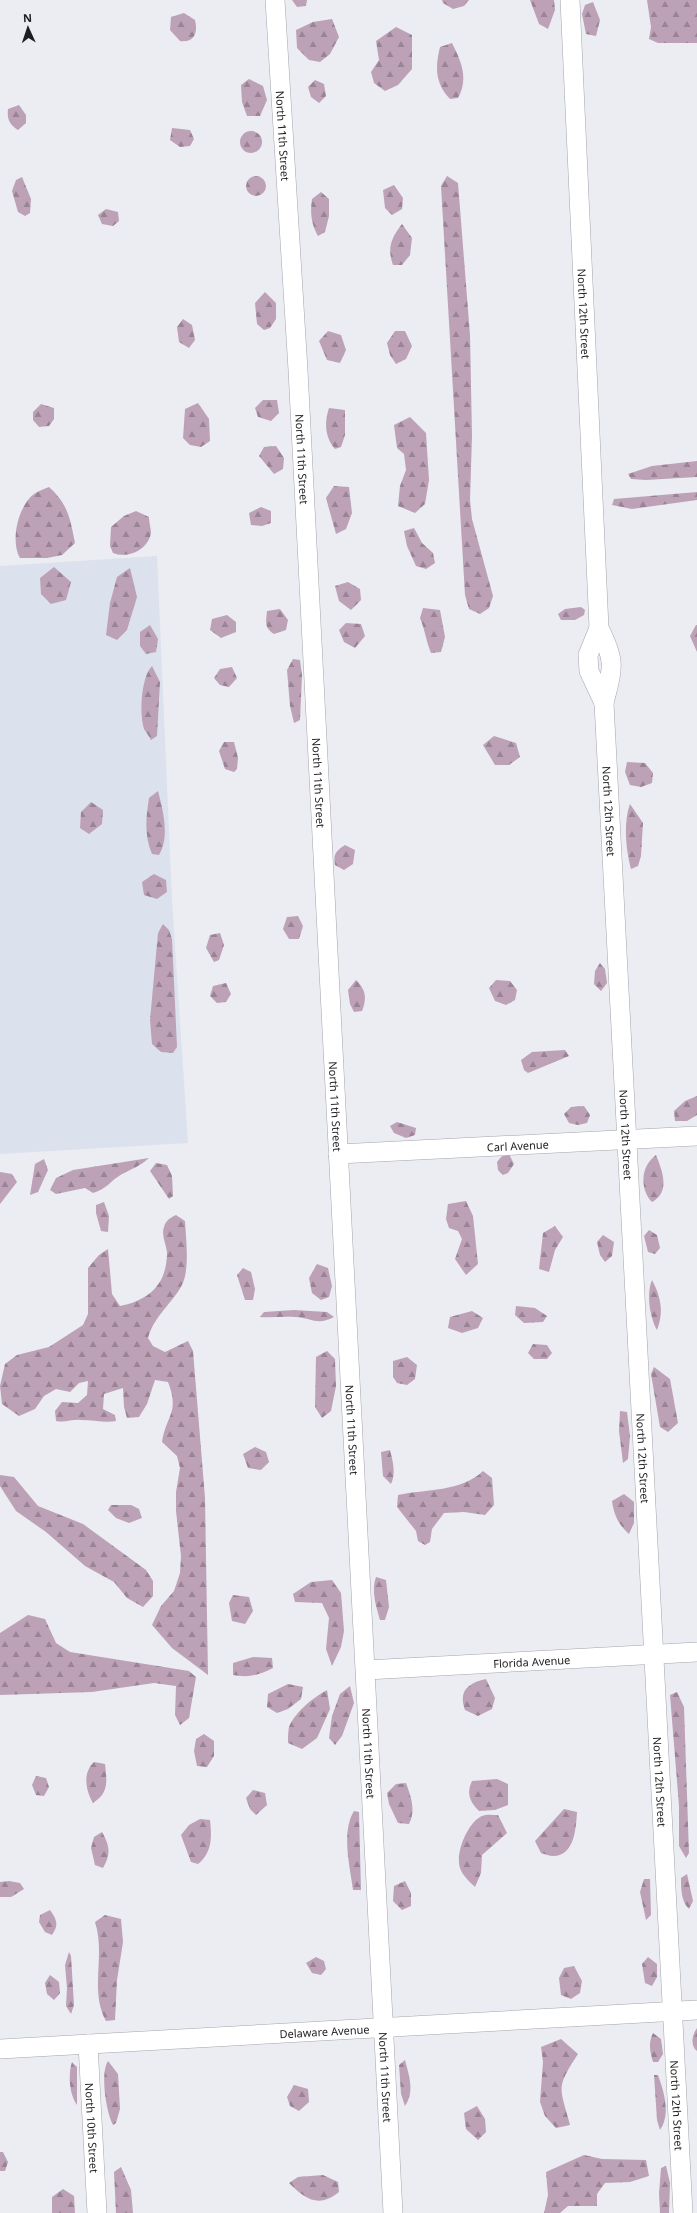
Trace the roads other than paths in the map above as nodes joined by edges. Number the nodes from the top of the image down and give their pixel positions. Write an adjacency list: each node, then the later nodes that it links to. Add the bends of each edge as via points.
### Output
1 (275, 0): 5 (street, North 11th Street, via 298,370)
2 (570, 0): 4 (street, North 12th Street, via 599,628 611,652 612,672 604,703)
3 (697, 1136): 4 (street, Carl Avenue)
4 (627, 1139): 5 (street, Carl Avenue); 7 (street, North 12th Street)
5 (338, 1154): 8 (street, North 11th Street)
6 (697, 1652): 7 (street, Florida Avenue)
7 (654, 1654): 8 (street, Florida Avenue); 10 (street, North 12th Street)
8 (366, 1670): 11 (street, North 11th Street)
9 (697, 2010): 10 (street, Delaware Avenue)
10 (673, 2011): 11 (street, Delaware Avenue); 16 (street, North 12th Street)
11 (383, 2027): 12 (street, Delaware Avenue); 15 (street, North 11th Street)
12 (88, 2044): 13 (street, Delaware Avenue); 14 (street, North 10th Street)
13 (0, 2049)
14 (97, 2213)
15 (393, 2213)
16 (683, 2213)

